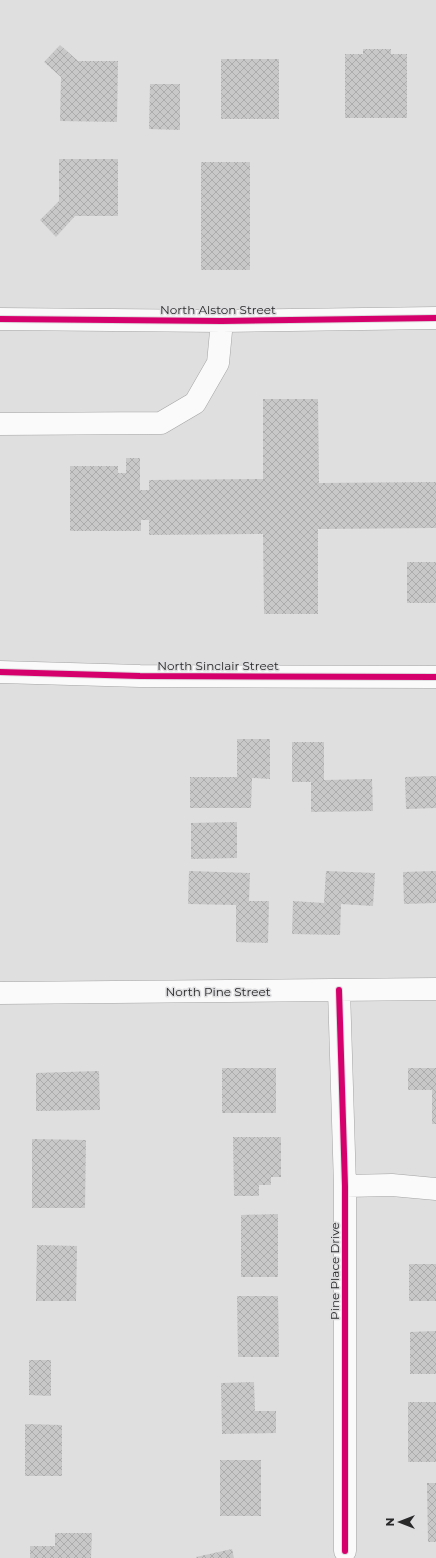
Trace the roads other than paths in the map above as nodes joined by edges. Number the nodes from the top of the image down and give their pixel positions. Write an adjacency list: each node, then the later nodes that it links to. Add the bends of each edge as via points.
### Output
1 (436, 318): 3 (street, North Alston Street)
2 (0, 319): 3 (street, North Alston Street)
3 (222, 321): 4 (street, via 218,363 195,403 161,422)
4 (0, 424)
5 (0, 672): 6 (street, North Sinclair Street, via 140,676)
6 (436, 677)
7 (339, 990): 8 (street, North Pine Street); 9 (street, North Pine Street); 10 (street, Pine Place Drive)
8 (436, 990)
9 (0, 993)
10 (345, 1186): 11 (street, via 392,1184); 12 (street, Pine Place Drive)
11 (436, 1189)
12 (345, 1551)

